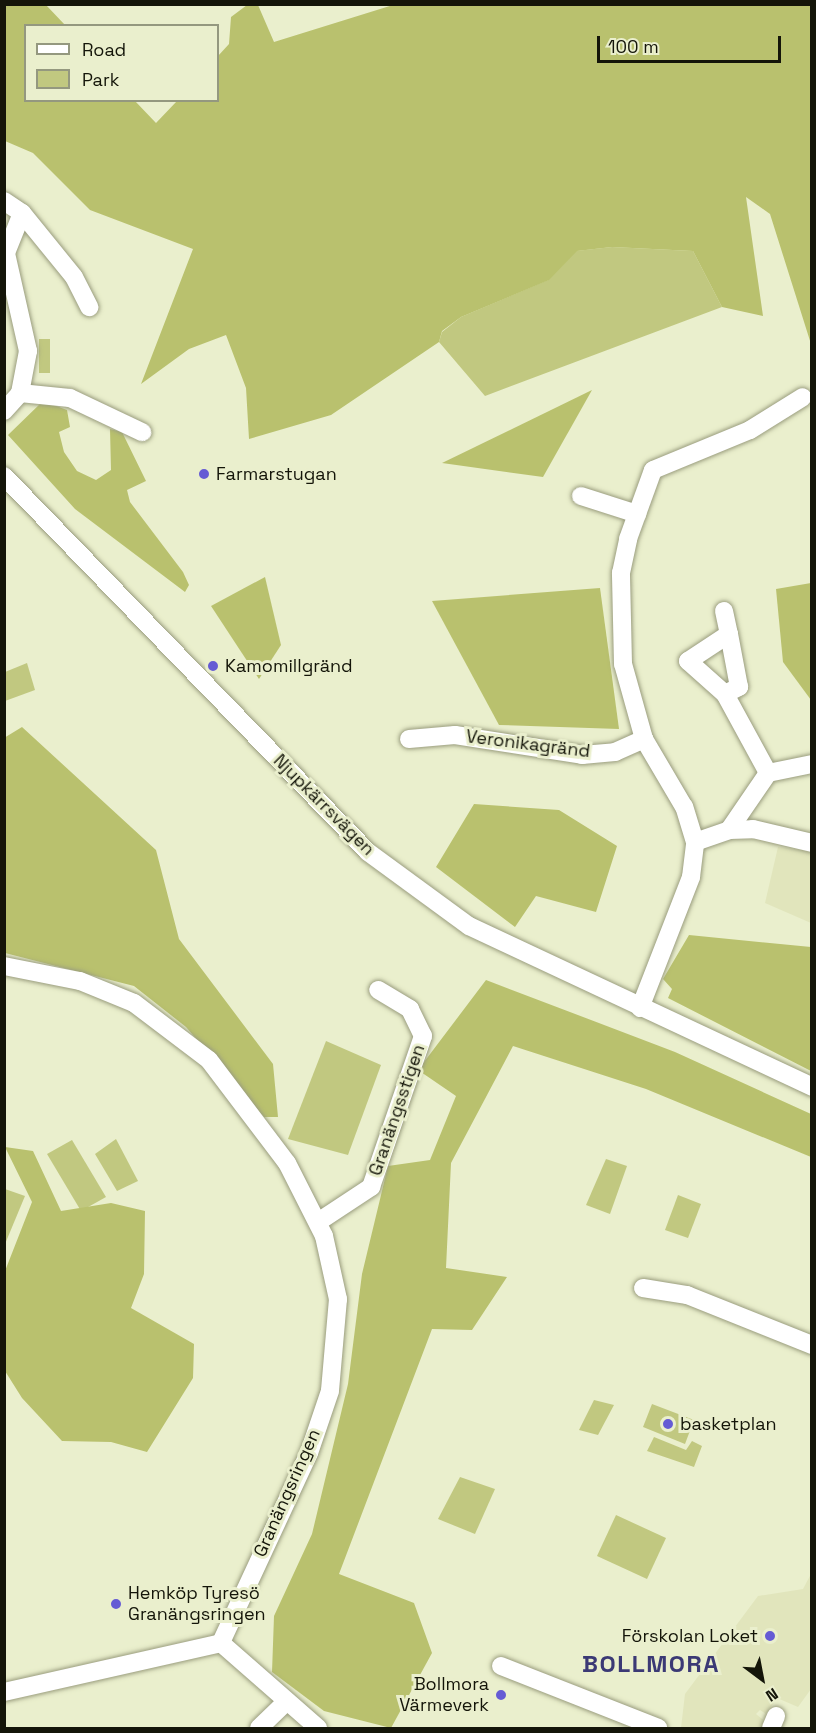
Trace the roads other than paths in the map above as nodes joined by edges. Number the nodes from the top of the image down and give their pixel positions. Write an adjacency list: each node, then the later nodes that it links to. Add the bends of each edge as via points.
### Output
1 (4, 201): 2 (street)
2 (22, 213): 3 (street, via 74,277); 4 (street, via 6,253 28,351)
3 (89, 307)
4 (20, 393): 6 (street); 7 (street, via 70,398)
5 (803, 397): 10 (street, via 750,430 653,470)
6 (4, 411)
7 (142, 432)
8 (4, 476): 23 (street, Njupkärrsvägen, via 368,852 469,926)
9 (581, 496): 10 (street)
10 (637, 514): 15 (street, via 621,573 623,664)
11 (724, 611): 12 (street)
12 (729, 634): 13 (street, via 739,687); 13 (street, via 688,661)
13 (725, 694): 17 (street)
14 (409, 739): 15 (street, Veronikagränd, via 455,735 582,755 615,752)
15 (644, 739): 19 (street, via 684,807)
16 (812, 764): 17 (street)
17 (768, 773): 18 (street)
18 (729, 830): 19 (street); 20 (street)
19 (695, 842): 23 (street, via 691,877)
20 (812, 843)
21 (4, 966): 25 (street, Granängsringen, via 80,981 134,1003 209,1060 287,1163)
22 (378, 990): 25 (street, Granängsstigen, via 410,1009 423,1036 371,1187)
23 (640, 1008): 24 (street, Njupkärrsvägen)
24 (812, 1087)
25 (318, 1222): 28 (street, Granängsringen, via 338,1299 330,1391 309,1453)
26 (643, 1288): 27 (street, via 687,1295)
27 (812, 1345)
28 (221, 1643): 30 (street); 31 (street)
29 (501, 1666): 34 (street)
30 (4, 1692)
31 (284, 1704): 32 (street); 33 (street)
32 (260, 1728)
33 (318, 1728)
34 (658, 1728)

